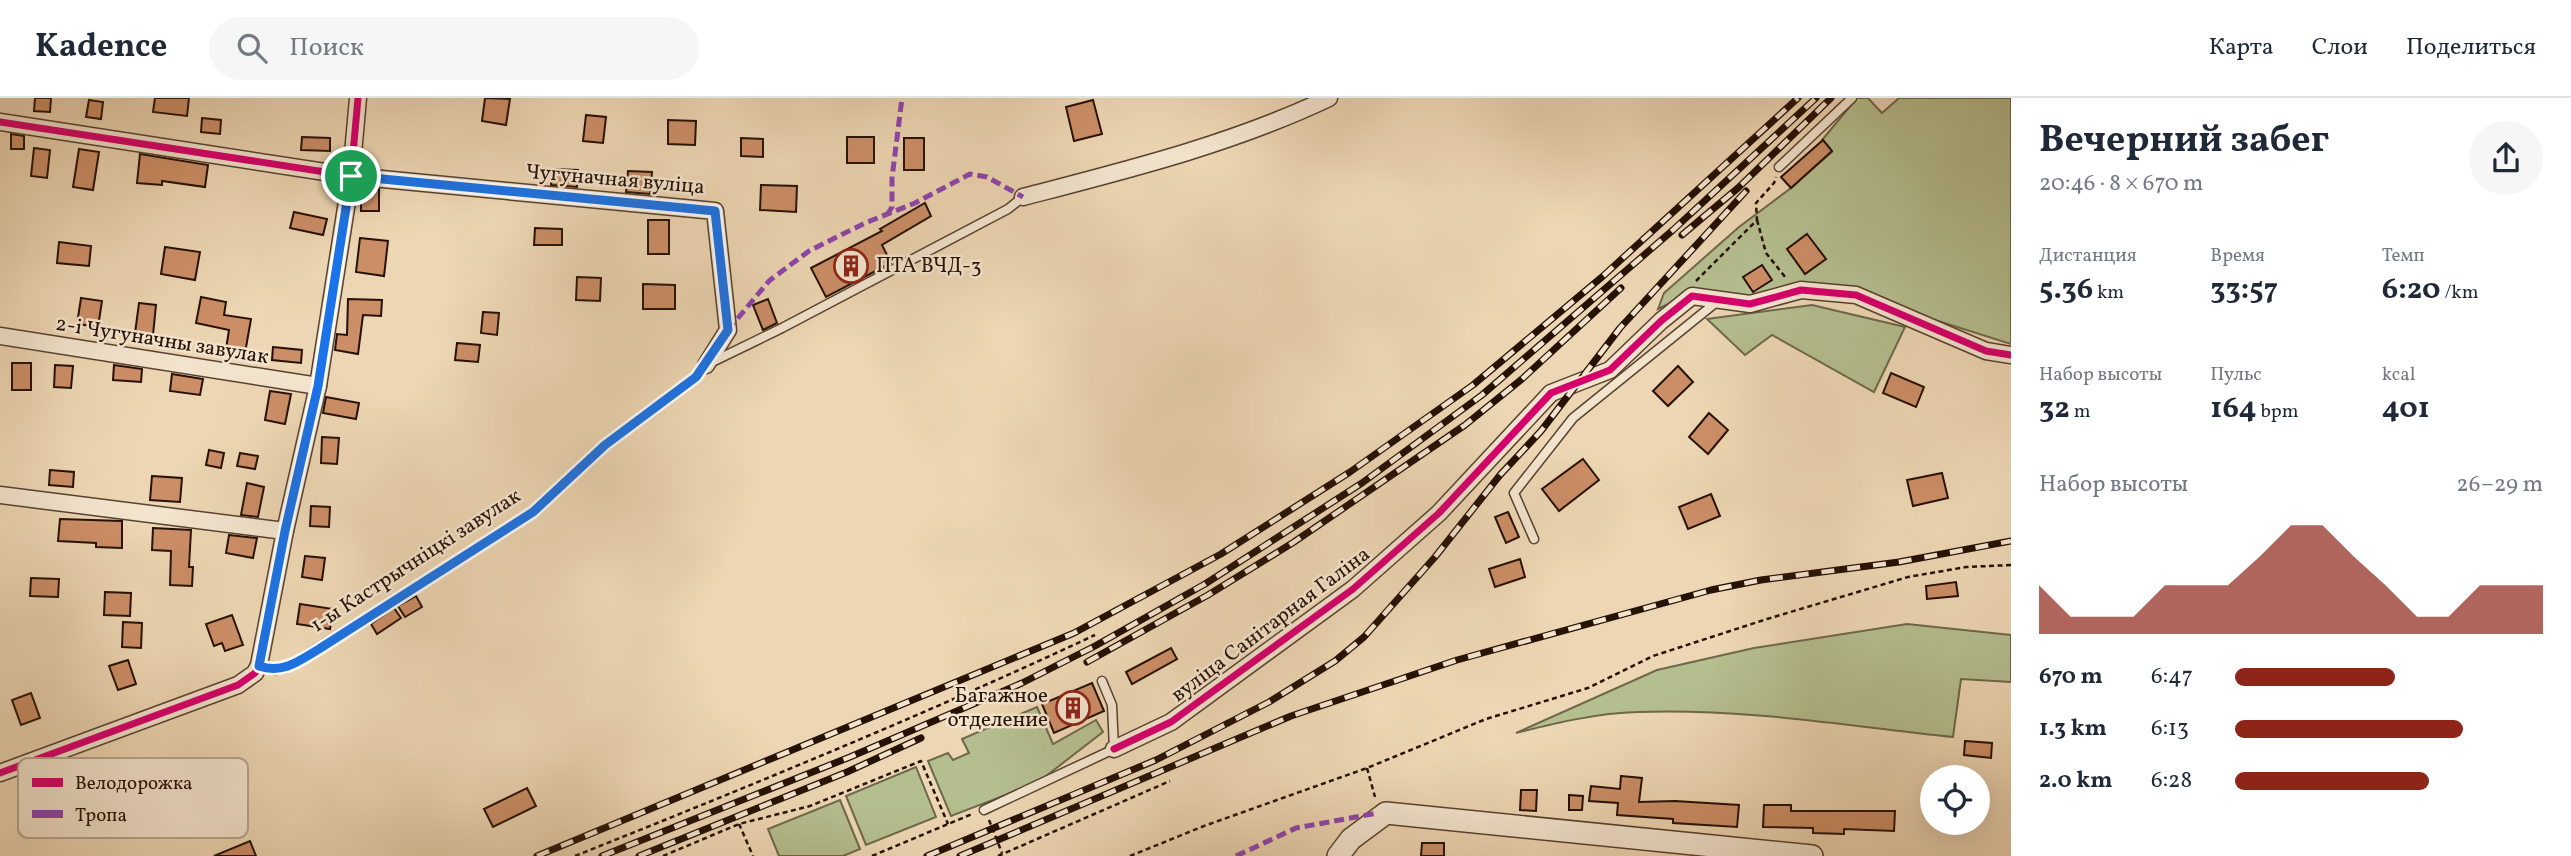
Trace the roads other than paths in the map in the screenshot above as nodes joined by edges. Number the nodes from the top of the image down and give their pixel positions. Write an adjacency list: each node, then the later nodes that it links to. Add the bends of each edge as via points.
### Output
1 (358, 98): 6 (street)
2 (1329, 98): 7 (street, 1-ы Кастрычніцкі завулак, via 1228,138)
3 (1852, 98): 5 (lane)
4 (0, 122): 6 (street)
5 (1779, 167)
6 (351, 176): 11 (street, Чугуначная вуліца, via 715,211 728,330); 12 (street)
7 (1023, 197): 11 (lane, 1-ы Кастрычніцкі завулак, via 1009,209)
8 (1720, 300): 10 (street, via 1750,304 1798,291 1856,295 1986,351); 15 (lane, via 1573,418 1514,493); 18 (street, вуліца Санітарная Галіна, via 1692,296 1610,370 1551,393 1439,513 1353,589 1171,722)
9 (0, 336): 12 (street, 2-і Чугуначны завулак)
10 (2011, 355)
11 (706, 365): 16 (lane, 1-ы Кастрычніцкі завулак, via 605,445 533,512 297,662 275,670)
12 (318, 386): 14 (street)
13 (0, 495): 14 (street)
14 (285, 531): 16 (street)
15 (1534, 539)
16 (259, 666): 19 (street, via 238,685)
17 (1102, 681): 18 (lane, via 1112,705)
18 (1114, 749): 22 (lane)
19 (41, 758)
20 (18, 766): 21 (street)
21 (0, 773)
22 (984, 810)
23 (1338, 856): 24 (street, via 1351,839 1386,813)
24 (1812, 856)

